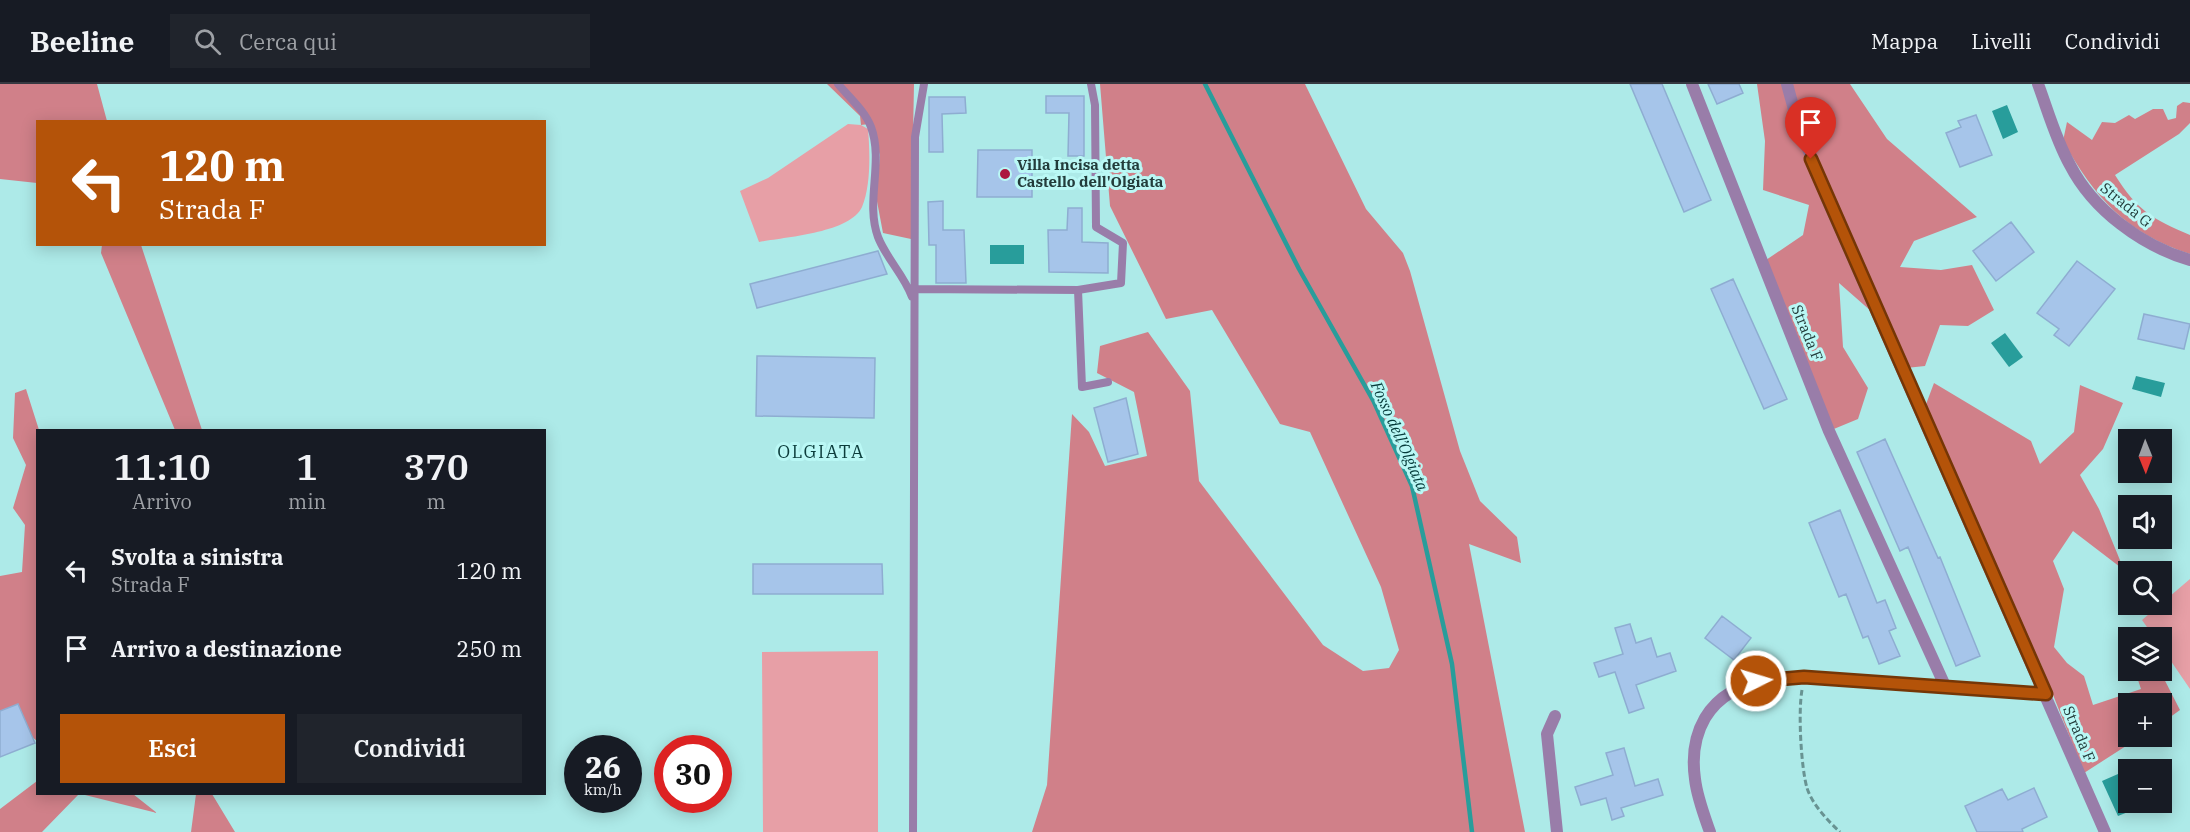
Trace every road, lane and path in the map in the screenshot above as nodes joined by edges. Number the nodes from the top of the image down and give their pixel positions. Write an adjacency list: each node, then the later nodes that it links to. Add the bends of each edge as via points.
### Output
1 (838, 84): 10 (lane, via 871,128 875,166 873,216 878,236)
2 (924, 84): 8 (lane, via 915,137)
3 (1091, 84): 9 (lane, via 1095,105 1096,227 1123,243 1121,283)
4 (1692, 84): 13 (street, Strada F, via 1829,431)
5 (1787, 84): 14 (street, Strada F, via 1827,199)
6 (2038, 84): 7 (street, Strada G, via 2064,155 2088,192 2136,235)
7 (2190, 260)
8 (914, 289): 9 (lane); 10 (lane)
9 (1078, 290): 11 (lane, via 1082,387)
10 (914, 304): 16 (lane)
11 (1108, 382)
12 (1804, 677): 13 (street); 18 (street, via 1742,685 1725,694 1706,716 1697,734 1693,767); 19 (path, via 1800,701 1807,789 1827,820)
13 (1946, 688): 14 (street)
14 (2046, 694): 20 (street, Strada F)
15 (1555, 716): 17 (street, via 1547,734)
16 (913, 832)
17 (1557, 832)
18 (1710, 832)
19 (1840, 832)
20 (2105, 832)

